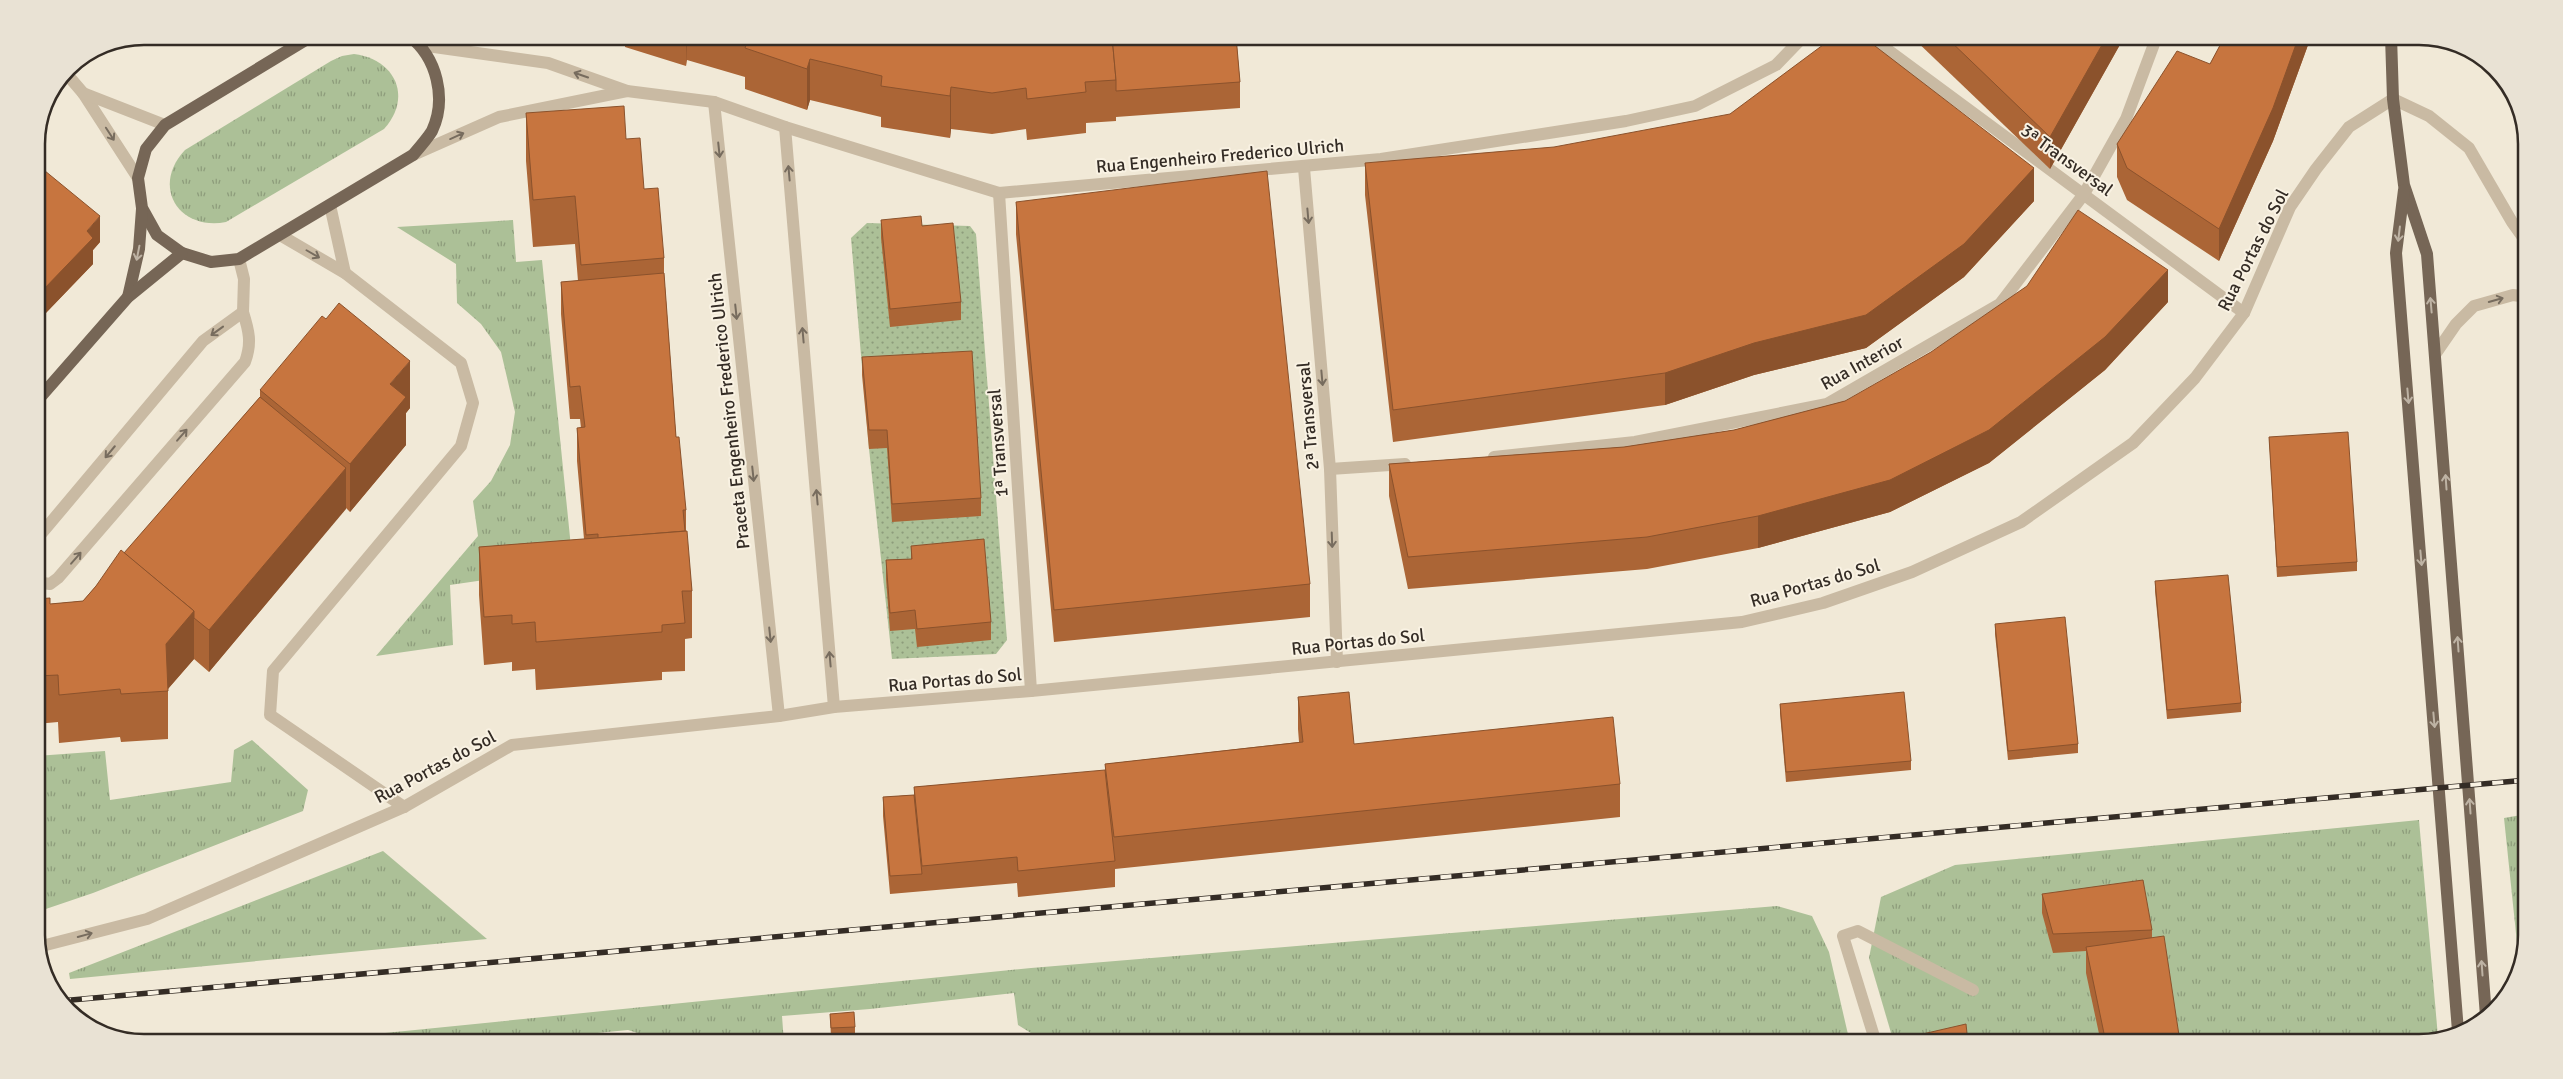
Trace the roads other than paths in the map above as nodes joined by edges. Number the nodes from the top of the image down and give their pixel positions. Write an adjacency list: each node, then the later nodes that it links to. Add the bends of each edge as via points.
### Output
1 (297, 45): 12 (main road)
2 (420, 45): 8 (street, Rua Engenheiro Frederico Ulrich, one-way to 2, via 548,63); 14 (main road, via 435,71 439,102 432,131)
3 (1795, 45): 15 (street, Rua Engenheiro Frederico Ulrich, via 1776,65 1695,106 1626,121 1381,160)
4 (1881, 45): 19 (street, 3ª Transversal)
5 (2154, 45): 19 (street, Rua Interior, via 2126,119)
6 (2391, 45): 10 (main road)
7 (70, 78): 9 (street)
8 (628, 91): 11 (street, Rua Engenheiro Frederico Ulrich); 14 (street, Rua Engenheiro Frederico Ulrich, one-way to 8, via 499,117)
9 (83, 93): 12 (street); 16 (street, one-way to 16)
10 (2393, 99): 17 (main road); 22 (street, via 2429,116 2469,148); 30 (street, Rua Portas do Sol, via 2349,126 2316,169 2290,207)
11 (714, 102): 13 (street, Rua Engenheiro Frederico Ulrich); 41 (street, Praceta Engenheiro Frederico Ulrich, one-way to 41)
12 (165, 125): 16 (main road, via 146,149)
13 (785, 127): 18 (street, Rua Engenheiro Frederico Ulrich); 40 (street, one-way to 13)
14 (413, 156): 20 (main road)
15 (1304, 168): 18 (street, Rua Engenheiro Frederico Ulrich); 35 (street, 2ª Transversal, one-way to 35)
16 (138, 178): 21 (main road)
17 (2404, 185): 31 (main road, one-way to 17, via 2427,254); 46 (main road, one-way to 46, via 2396,253)
18 (999, 193): 39 (street, 1ª Transversal)
19 (2084, 194): 30 (street, 3ª Transversal); 33 (street, Rua Interior, via 2000,304 1827,404 1635,442)
20 (330, 205): 23 (main road); 26 (street)
21 (142, 208): 24 (main road, via 157,235); 28 (main road, one-way to 28, via 139,249)
22 (2518, 231)
23 (280, 235): 25 (main road); 26 (street, one-way to 26)
24 (182, 253): 25 (main road, via 211,262); 28 (main road)
25 (239, 260): 29 (street, via 244,279)
26 (345, 273): 42 (street, via 461,363 472,403 461,446 274,671 270,715)
27 (2518, 296): 31 (street, one-way to 27, via 2456,324 2474,306)
28 (128, 297): 32 (main road)
29 (243, 312): 36 (street, one-way to 36, via 203,341); 37 (street, one-way to 29, via 50,584 58,578 245,362 251,335)
30 (2244, 312): 38 (street, Rua Portas do Sol, via 2195,378 2133,443 2021,522 1912,572 1823,603 1742,622)
31 (2436, 353): 45 (main road, one-way to 31)
32 (45, 392)
33 (1483, 458)
34 (1416, 464): 35 (street)
35 (1330, 469): 38 (street, 2ª Transversal, one-way to 38)
36 (45, 529)
37 (45, 583)
38 (1337, 662): 39 (street, Rua Portas do Sol)
39 (1032, 691): 40 (street, Rua Portas do Sol)
40 (834, 707): 41 (street, Rua Portas do Sol)
41 (778, 716): 42 (street, Rua Portas do Sol, via 512,745)
42 (404, 807): 43 (street, Rua Portas do Sol, one-way to 42, via 147,919)
43 (46, 945)
44 (1973, 990): 47 (street, via 1858,931 1844,936)
45 (2485, 1008)
46 (2458, 1026)
47 (1873, 1034)

